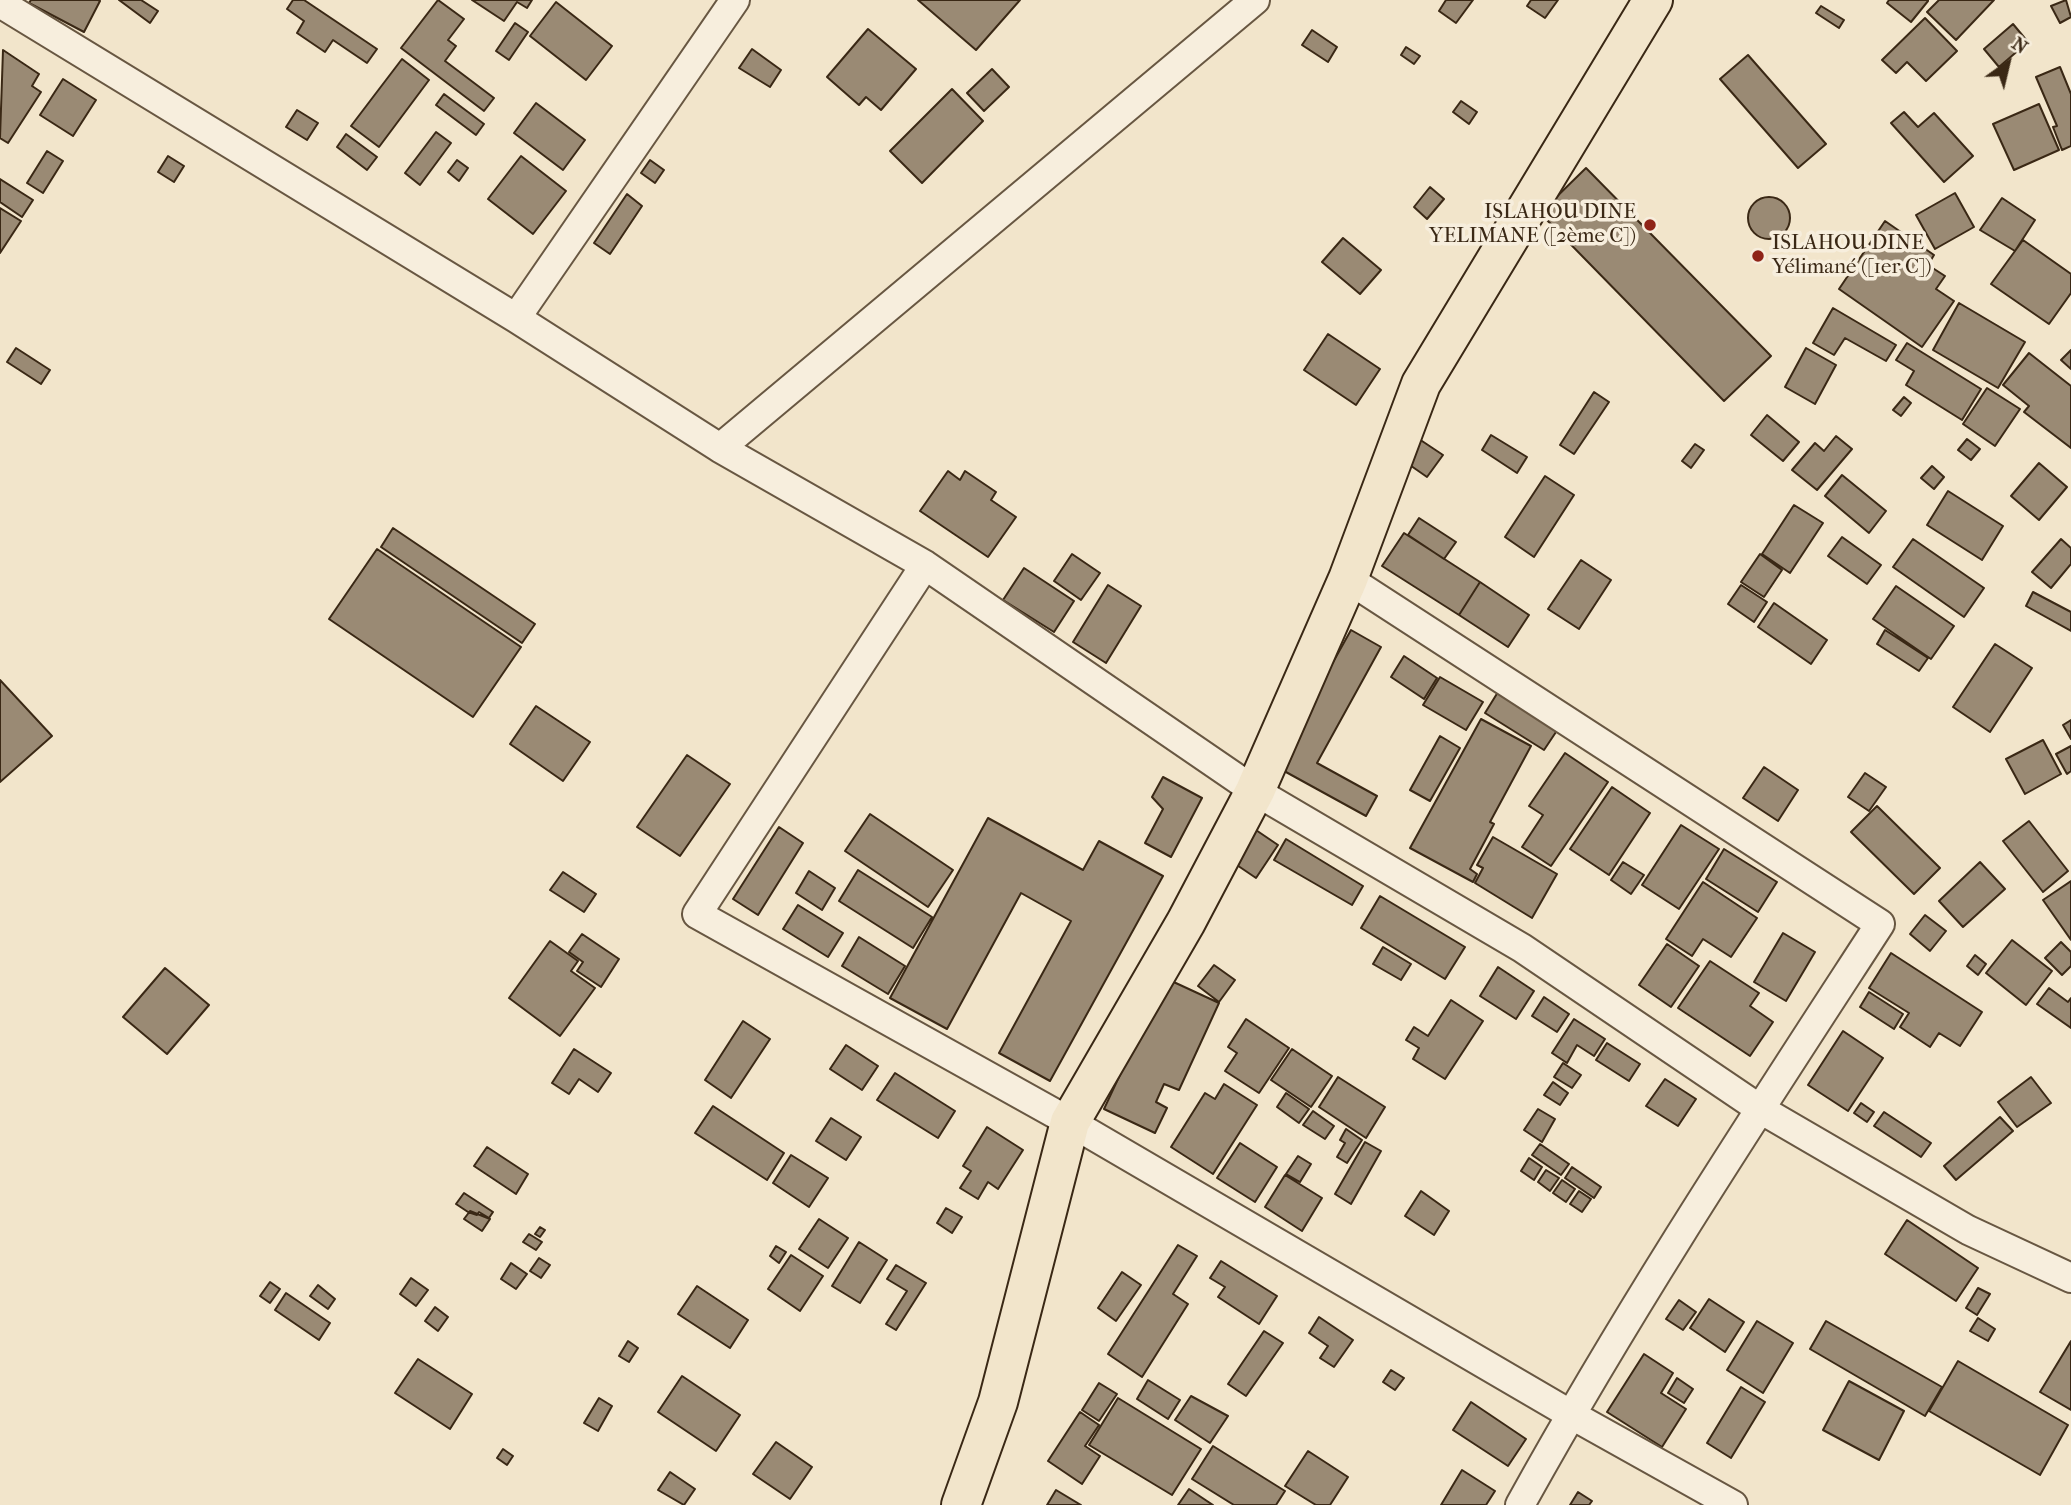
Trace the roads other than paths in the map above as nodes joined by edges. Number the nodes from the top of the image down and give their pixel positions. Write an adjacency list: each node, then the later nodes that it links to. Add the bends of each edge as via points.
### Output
1 (735, 0): 5 (street)
2 (1653, 0): 8 (main road, via 1421,384)
3 (0, 3): 5 (street)
4 (1242, 4): 6 (street)
5 (516, 318): 6 (street)
6 (720, 448): 7 (street)
7 (925, 565): 9 (street); 11 (street, via 697,914)
8 (1348, 579): 9 (main road); 10 (street, via 1880,924)
9 (1255, 791): 10 (street, via 1522,948); 11 (main road, via 1186,922)
10 (1760, 1109): 12 (street, via 1968,1230); 13 (street)
11 (1070, 1122): 13 (street); 14 (main road, via 999,1402)
12 (2071, 1278)
13 (1570, 1414): 15 (street); 16 (street)
14 (965, 1503)
15 (1520, 1505)
16 (1733, 1505)

